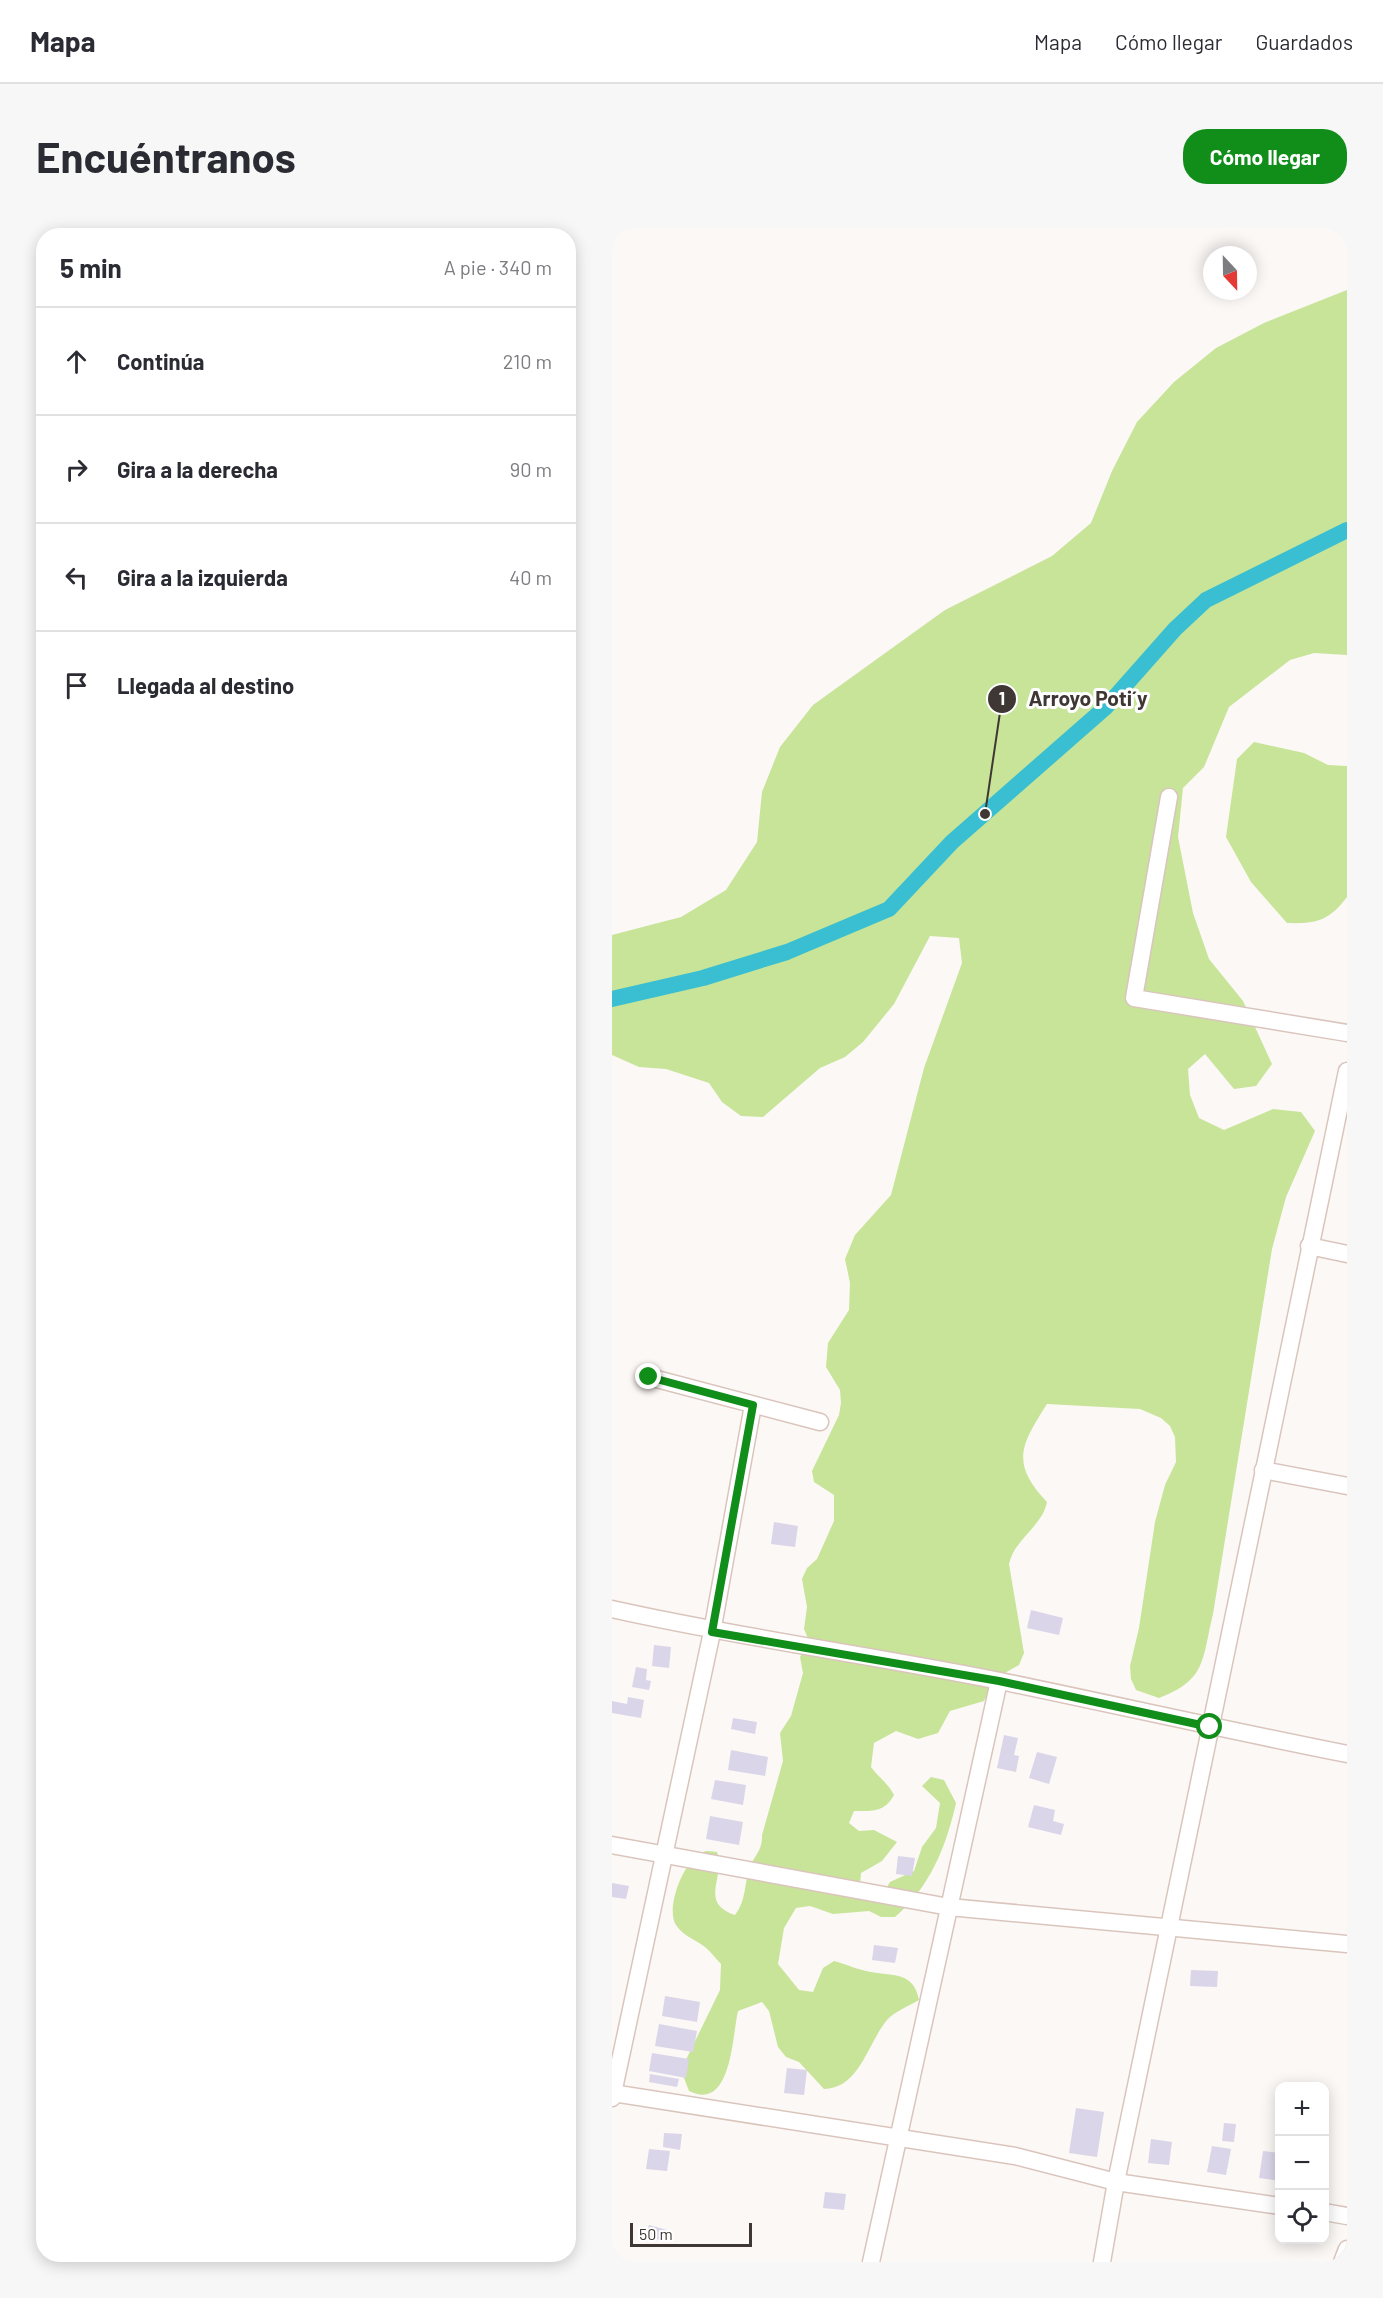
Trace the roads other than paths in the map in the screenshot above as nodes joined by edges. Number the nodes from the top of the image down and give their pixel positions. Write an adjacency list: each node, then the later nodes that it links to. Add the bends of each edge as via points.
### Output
1 (1169, 797): 2 (street, via 1134,998)
2 (1347, 1033)
3 (1347, 1071): 4 (street)
4 (1309, 1246): 5 (street); 9 (street)
5 (1347, 1254)
6 (649, 1377): 7 (street)
7 (753, 1405): 8 (street); 12 (street)
8 (820, 1422)
9 (1263, 1470): 10 (street); 14 (street)
10 (1347, 1486)
11 (612, 1609): 12 (street)
12 (712, 1632): 13 (street); 17 (street)
13 (999, 1681): 14 (street); 18 (street)
14 (1210, 1727): 15 (street); 19 (street)
15 (1347, 1754)
16 (612, 1845): 17 (street)
17 (664, 1855): 18 (street); 21 (street)
18 (949, 1907): 19 (street); 22 (street)
19 (1168, 1926): 20 (street); 23 (street)
20 (1347, 1944)
21 (612, 2095): 22 (street)
22 (899, 2138): 23 (street, via 1015,2156); 28 (street)
23 (1116, 2182): 24 (street); 29 (street)
24 (1275, 2205)
25 (1329, 2213): 26 (street)
26 (1347, 2216)
27 (1347, 2249): 30 (street)
28 (871, 2262)
29 (1102, 2262)
30 (1342, 2262)

